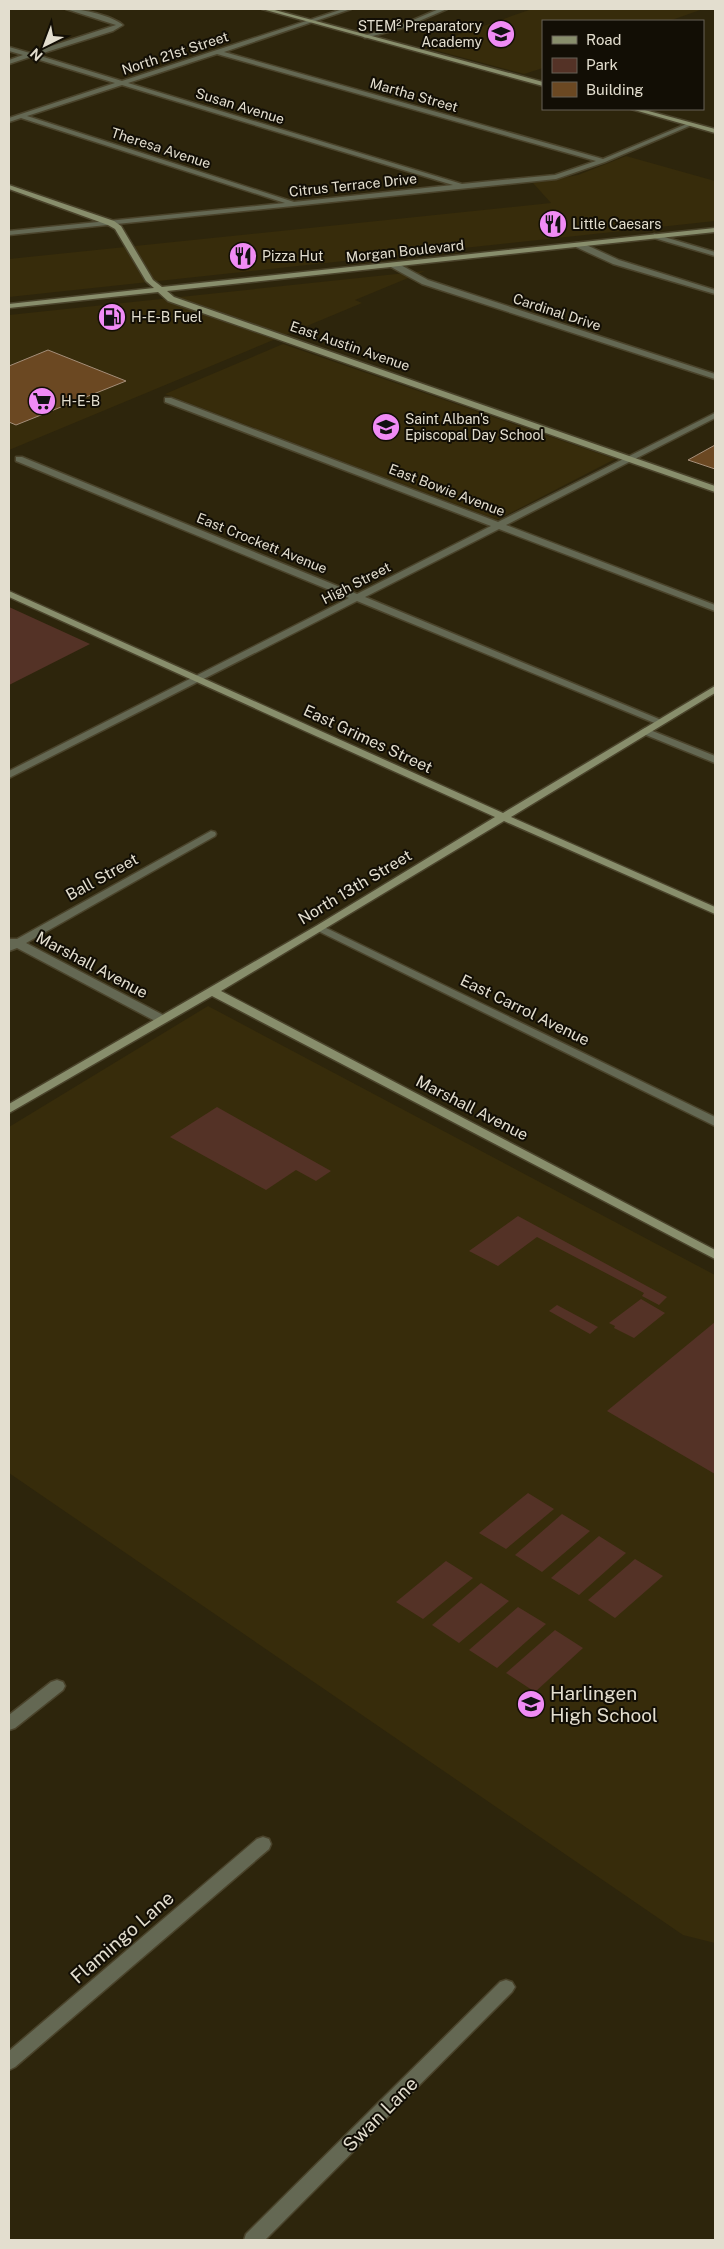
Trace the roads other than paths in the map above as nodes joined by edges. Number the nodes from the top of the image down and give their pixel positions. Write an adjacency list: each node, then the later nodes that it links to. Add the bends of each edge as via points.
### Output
1 (69, 9): 9 (street, via 120,25)
2 (265, 9): 5 (street)
3 (348, 9): 5 (street, North 21st Street)
4 (444, 9): 6 (street, via 401,27)
5 (311, 21): 6 (street); 8 (street, North 21st Street)
6 (365, 36): 12 (street)
7 (9, 49): 9 (street, Susan Avenue)
8 (218, 52): 11 (street, North 21st Street); 18 (street, Martha Street)
9 (30, 56): 10 (street); 11 (street, Susan Avenue)
10 (9, 62)
11 (121, 83): 14 (street, North 21st Street); 20 (street, Susan Avenue)
12 (542, 84)
13 (638, 110): 16 (street)
14 (20, 116): 15 (street, North 21st Street); 21 (street, Theresa Avenue)
15 (9, 120)
16 (691, 124): 17 (street); 18 (street, Citrus Terrace Drive)
17 (715, 131)
18 (603, 161): 20 (street, Citrus Terrace Drive, via 556,177)
19 (9, 186): 22 (street)
20 (464, 186): 21 (street, Citrus Terrace Drive)
21 (295, 204): 22 (street, Citrus Terrace Drive)
22 (111, 223): 24 (street, Citrus Terrace Drive); 29 (street, East Austin Avenue, via 118,228 150,281)
23 (715, 230): 25 (street, Morgan Boulevard)
24 (9, 233)
25 (657, 236): 26 (street, Morgan Boulevard); 27 (street)
26 (579, 245): 28 (street, Morgan Boulevard); 30 (street, via 616,262)
27 (715, 254)
28 (394, 265): 29 (street, Morgan Boulevard); 32 (street, Cardinal Drive, via 425,282)
29 (160, 290): 31 (street, Morgan Boulevard); 36 (street, East Austin Avenue, via 171,299)
30 (715, 292)
31 (9, 306)
32 (715, 377)
33 (168, 400): 38 (street, East Bowie Avenue)
34 (715, 415): 36 (street, High Street)
35 (19, 458): 40 (street, East Crockett Avenue)
36 (630, 459): 37 (street, East Austin Avenue); 38 (street, High Street)
37 (715, 489)
38 (499, 525): 40 (street, High Street); 41 (street, East Bowie Avenue)
39 (9, 594): 42 (street, East Grimes Street)
40 (358, 598): 42 (street, High Street); 44 (street, East Crockett Avenue)
41 (715, 608)
42 (199, 678): 47 (street, High Street); 48 (street, East Grimes Street)
43 (715, 689): 44 (street, North 13th Street)
44 (660, 722): 45 (street, North 13th Street)
45 (646, 731): 46 (street); 48 (street, North 13th Street)
46 (715, 760)
47 (9, 774)
48 (502, 817): 50 (street, East Grimes Street); 51 (street, North 13th Street)
49 (210, 834): 52 (street, Ball Street)
50 (715, 911)
51 (320, 928): 53 (street, North 13th Street); 56 (street, East Carrol Avenue)
52 (11, 944): 54 (street, Marshall Avenue)
53 (212, 991): 54 (street, North 13th Street); 57 (street, Marshall Avenue)
54 (161, 1020): 55 (street, North 13th Street)
55 (9, 1110)
56 (715, 1122)
57 (715, 1256)
58 (57, 1686): 59 (street)
59 (9, 1724)
60 (263, 1844): 62 (street, Flamingo Lane)
61 (506, 1988): 63 (street, Swan Lane)
62 (9, 2062)
63 (253, 2240)

